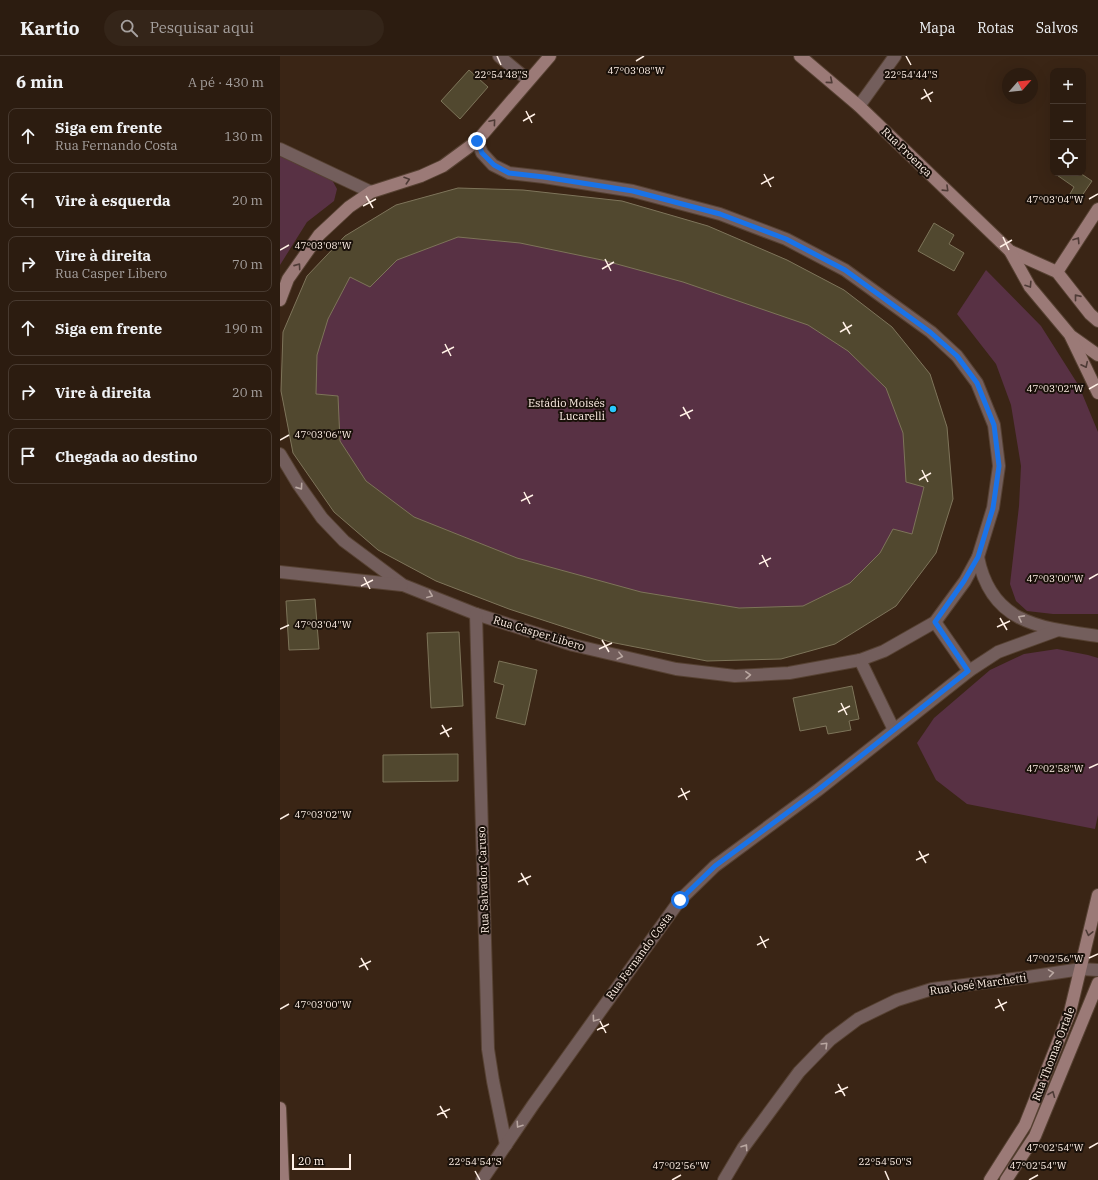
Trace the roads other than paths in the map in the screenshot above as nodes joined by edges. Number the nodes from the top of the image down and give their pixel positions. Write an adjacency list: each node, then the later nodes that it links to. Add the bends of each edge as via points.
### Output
1 (499, 56): 5 (street)
2 (550, 56): 5 (main road)
3 (800, 56): 6 (main road, Rua Proença, one-way to 6)
4 (894, 56): 6 (street)
5 (528, 80): 7 (main road, one-way to 5)
6 (859, 106): 11 (main road, Rua Proença, one-way to 11)
7 (477, 141): 9 (main road, one-way to 7, via 443,166); 20 (street, Rua Casper Libero, via 482,153 494,165 509,173 633,191 720,214 786,239 845,270 930,332 957,356 977,383 994,425 999,466 993,508)
8 (280, 149): 9 (street)
9 (371, 192): 13 (main road, one-way to 9, via 288,279 319,235 349,207)
10 (1098, 209): 12 (main road, one-way to 10)
11 (1010, 251): 12 (main road, Rua Proença); 16 (main road, Rua Proença, one-way to 16, via 1030,287)
12 (1056, 272): 14 (main road, Rua Proença, one-way to 12)
13 (280, 300)
14 (1094, 318): 15 (main road, Rua Proença)
15 (1098, 325)
16 (1071, 336): 17 (main road, Rua Proença); 18 (main road, one-way to 18)
17 (1098, 355)
18 (1098, 393)
19 (280, 454): 22 (street, Rua Casper Libero, one-way to 22, via 322,518 344,541)
20 (978, 557): 24 (street, Rua Casper Libero); 25 (street, Rua Fernando Costa, one-way to 20, via 1025,621 1006,609 989,591)
21 (280, 572): 22 (street, Rua Casper Libero)
22 (403, 585): 23 (street, Rua Casper Libero, one-way to 23)
23 (476, 614): 27 (street, Rua Casper Libero, one-way to 27, via 573,645 676,669 735,676 789,673); 35 (street, Rua Salvador Caruso, via 488,1049)
24 (935, 622): 27 (street, Rua Casper Libero, via 884,651); 28 (street)
25 (1058, 630): 26 (street, Rua Fernando Costa); 28 (street, Rua Fernando Costa, via 998,652)
26 (1098, 636)
27 (860, 660): 29 (street)
28 (968, 671): 29 (street, Rua Fernando Costa)
29 (894, 730): 35 (street, Rua Fernando Costa, one-way to 35, via 715,866 680,900)
30 (1098, 895): 31 (main road, Rua Thomas Ortale, one-way to 31)
31 (1081, 969): 32 (street, Rua José Marchetti); 38 (street, Rua José Marchetti, one-way to 31, via 799,1072 830,1040 858,1019 897,1000 932,989); 39 (main road, Rua Thomas Ortale, via 1070,1012 1025,1125)
32 (1098, 970)
33 (1098, 983): 40 (main road, Rua Thomas Ortale, one-way to 33, via 1035,1136)
34 (280, 1108): 36 (main road)
35 (506, 1145): 37 (street, Rua Fernando Costa)
36 (283, 1180)
37 (482, 1180)
38 (724, 1180)
39 (990, 1180)
40 (1006, 1180)

